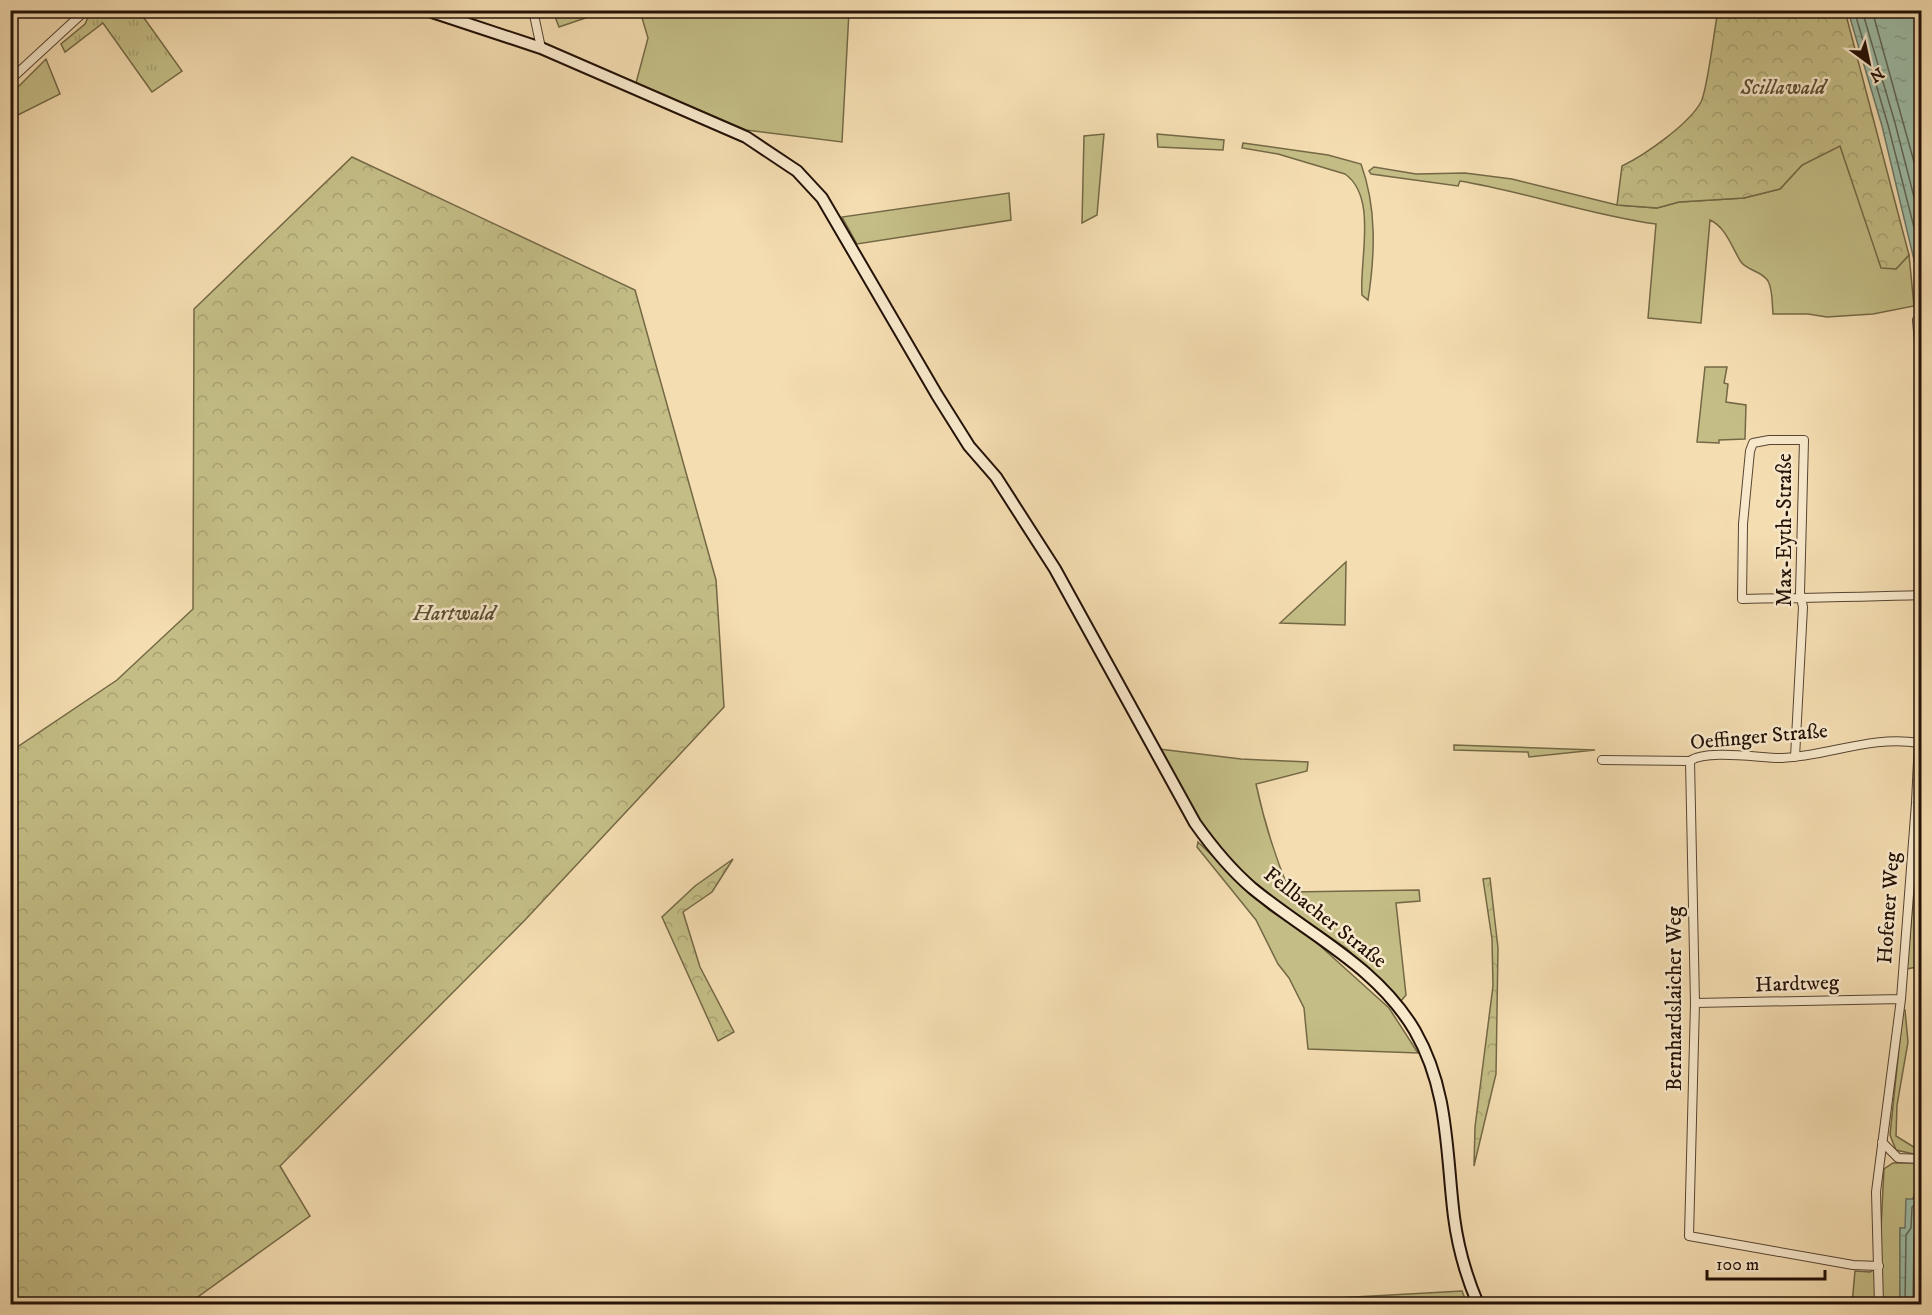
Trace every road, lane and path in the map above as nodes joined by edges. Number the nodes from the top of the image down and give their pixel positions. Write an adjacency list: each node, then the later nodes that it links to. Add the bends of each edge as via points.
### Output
1 (86, 10): 5 (street)
2 (426, 10): 4 (main road, Fellbacher Straße)
3 (533, 10): 4 (street)
4 (541, 48): 20 (main road, Fellbacher Straße, via 746,137 797,171 822,198 969,446 996,477 1055,569 1184,807 1220,857 1263,896 1361,967 1387,993 1415,1032 1429,1058 1444,1112 1459,1246)
5 (10, 80)
6 (1917, 320): 7 (street)
7 (1922, 375)
8 (1922, 595): 9 (street)
9 (1801, 598): 9 (street, Max-Eyth-Straße, via 1804,440 1758,441 1751,446 1743,524 1742,599); 12 (street, Max-Eyth-Straße)
10 (1922, 676): 11 (street, Hofener Weg)
11 (1919, 743): 12 (street, Oeffinger Straße, via 1879,742); 15 (street, Hofener Weg)
12 (1795, 757): 14 (street, Oeffinger Straße, via 1711,756)
13 (1602, 760): 14 (street, Oeffinger Straße)
14 (1690, 761): 16 (street, Bernhardslaicher Weg)
15 (1901, 999): 16 (street, Hardtweg); 17 (street, Hofener Weg)
16 (1695, 1003): 19 (street, Bernhardslaicher Weg, via 1689,1236 1853,1265)
17 (1882, 1142): 18 (street, via 1898,1158); 19 (street, Hofener Weg, via 1876,1192)
18 (1922, 1159)
19 (1879, 1266): 21 (street, Hofener Weg)
20 (1478, 1305)
21 (1879, 1305)

